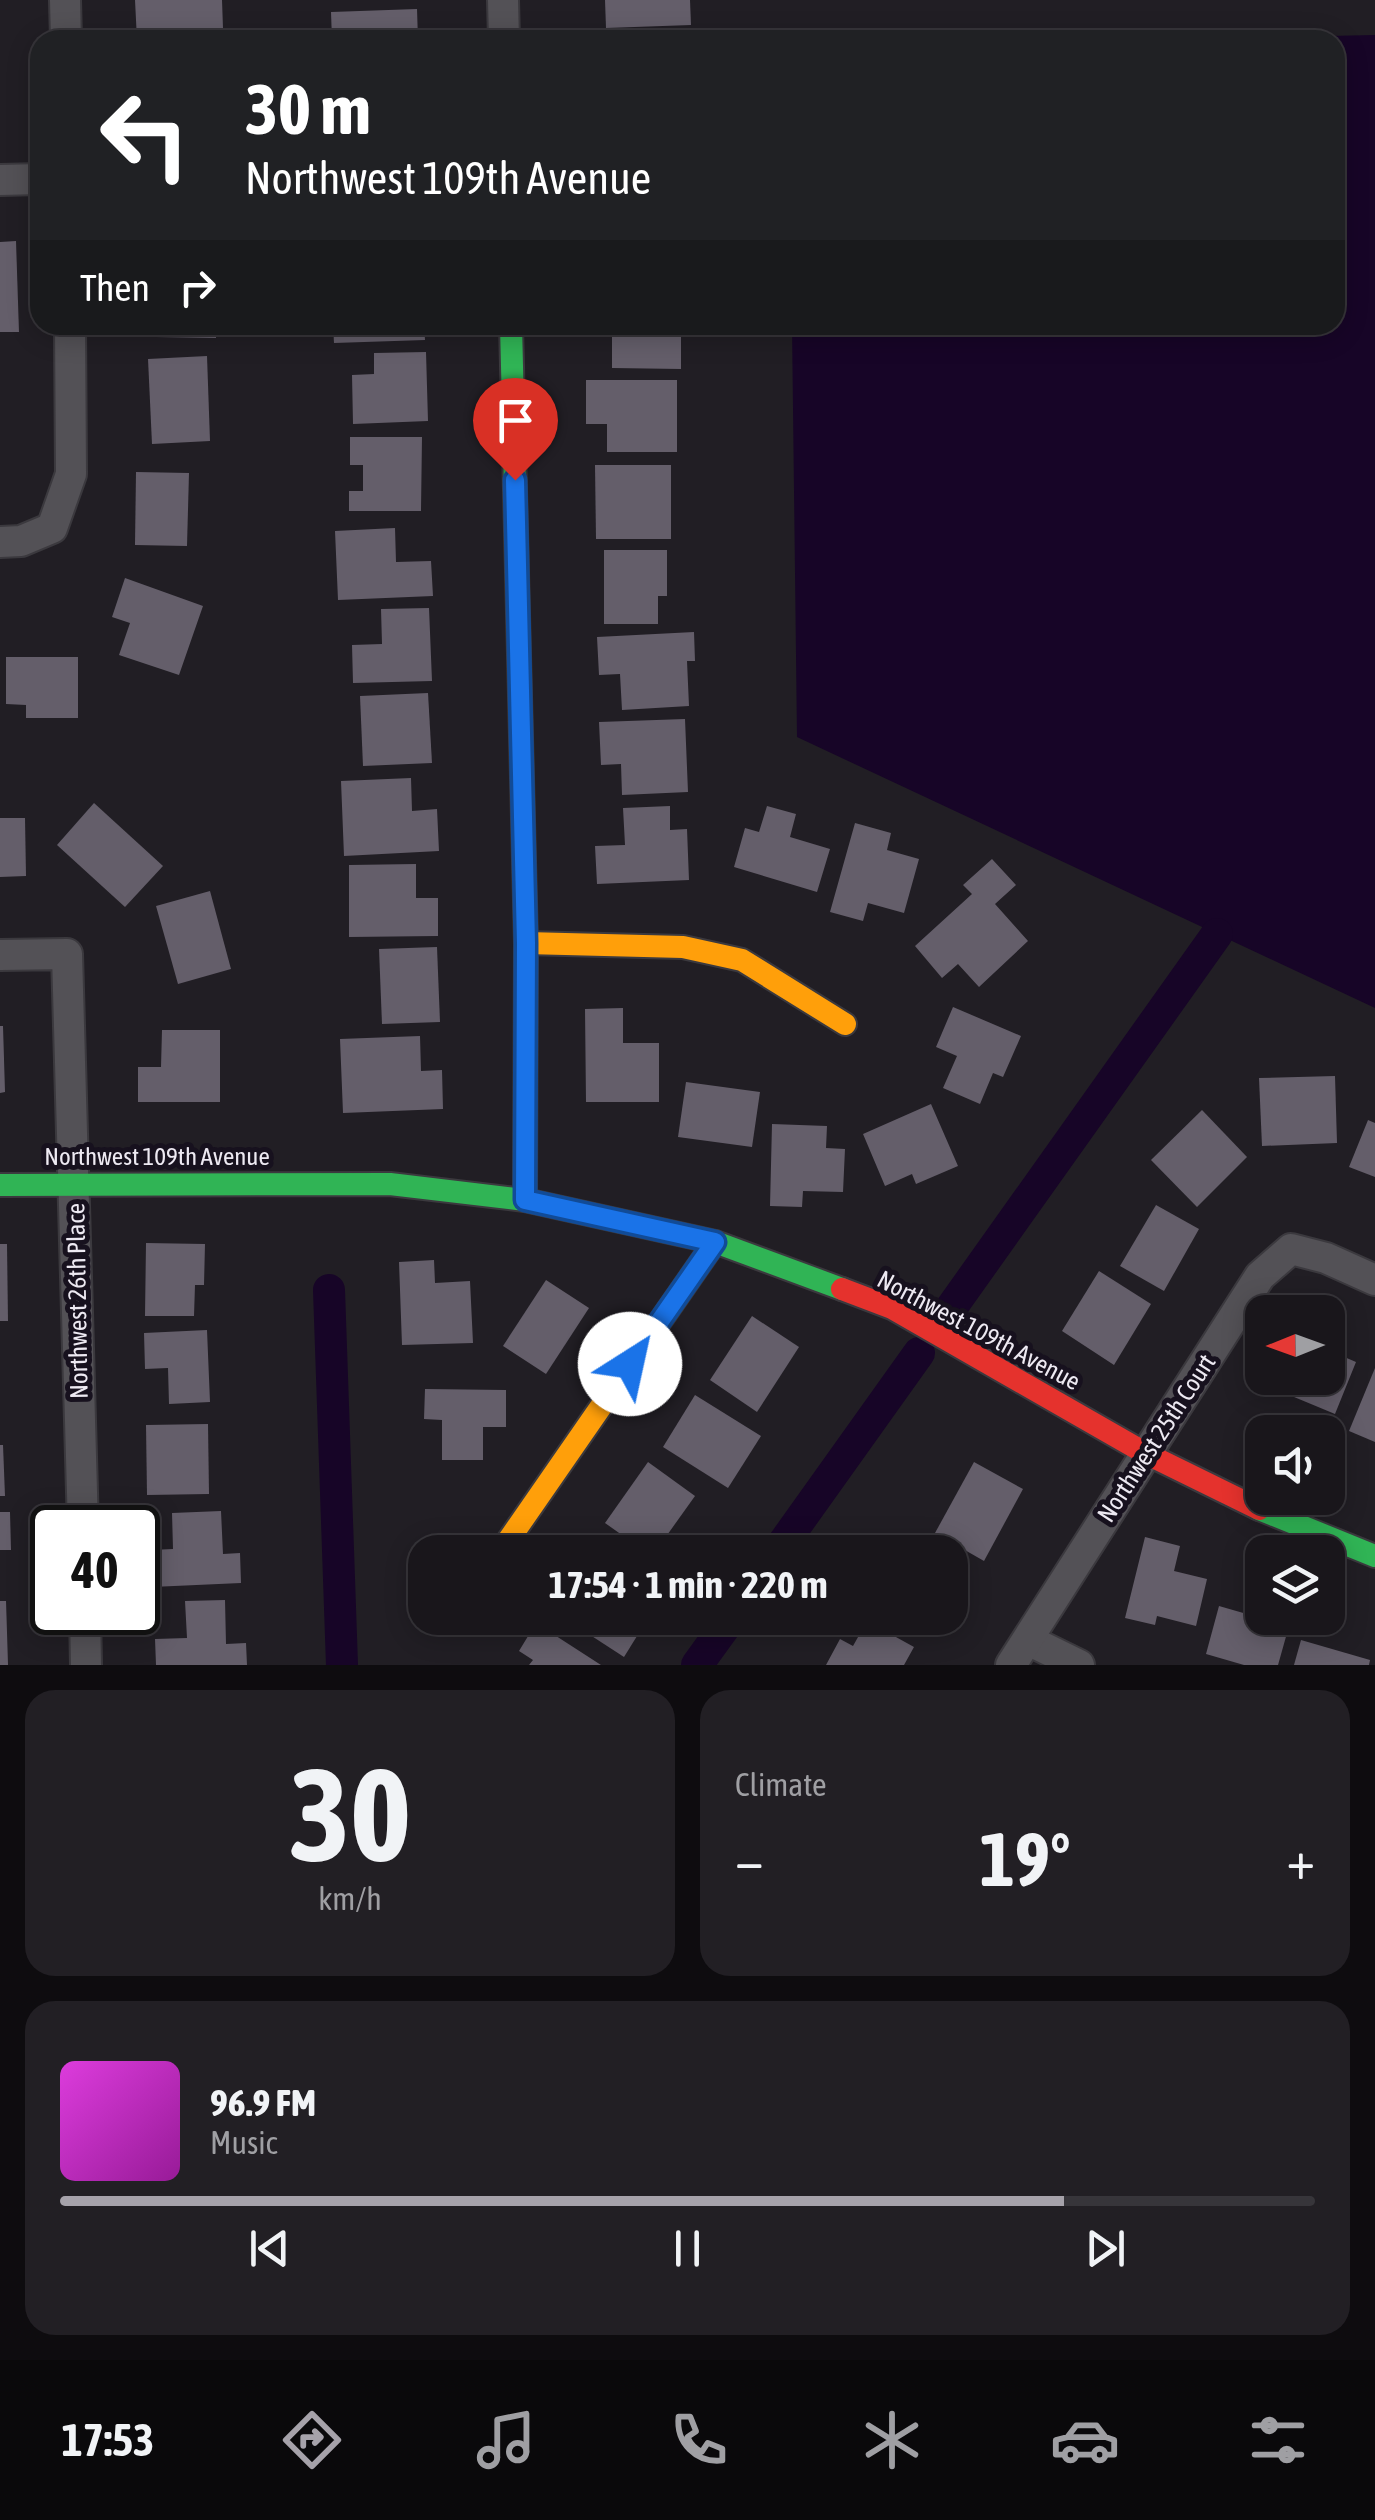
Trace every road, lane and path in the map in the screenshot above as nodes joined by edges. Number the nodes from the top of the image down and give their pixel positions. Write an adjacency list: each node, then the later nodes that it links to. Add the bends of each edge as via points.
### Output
1 (65, 0): 3 (street)
2 (503, 0): 4 (street)
3 (66, 30)
4 (504, 30)
5 (0, 180): 6 (street)
6 (30, 180)
7 (70, 335): 9 (street, via 72,474 52,528)
8 (511, 335): 10 (street)
9 (0, 542)
10 (526, 943): 12 (street, via 683,947 742,960); 15 (street)
11 (0, 956): 13 (street, Northwest 26th Place, via 68,954)
12 (845, 1024)
13 (74, 1183): 14 (street, Northwest 109th Avenue); 15 (street, Northwest 109th Avenue, via 390,1184); 19 (street, Northwest 26th Place)
14 (0, 1185)
15 (525, 1200): 16 (street, Northwest 109th Avenue)
16 (715, 1242): 18 (street, Northwest 109th Avenue, via 892,1308); 20 (street)
17 (1375, 1280): 18 (street, Northwest 25th Court, via 1291,1249 1260,1276)
18 (1145, 1453): 21 (street, Northwest 109th Avenue, via 1285,1522); 23 (street, Northwest 25th Court)
19 (82, 1505)
20 (512, 1535)
21 (1375, 1556)
22 (85, 1635): 24 (street)
23 (1028, 1640): 25 (street, Northwest 25th Court); 26 (street)
24 (86, 1665)
25 (1010, 1665)
26 (1080, 1665)

